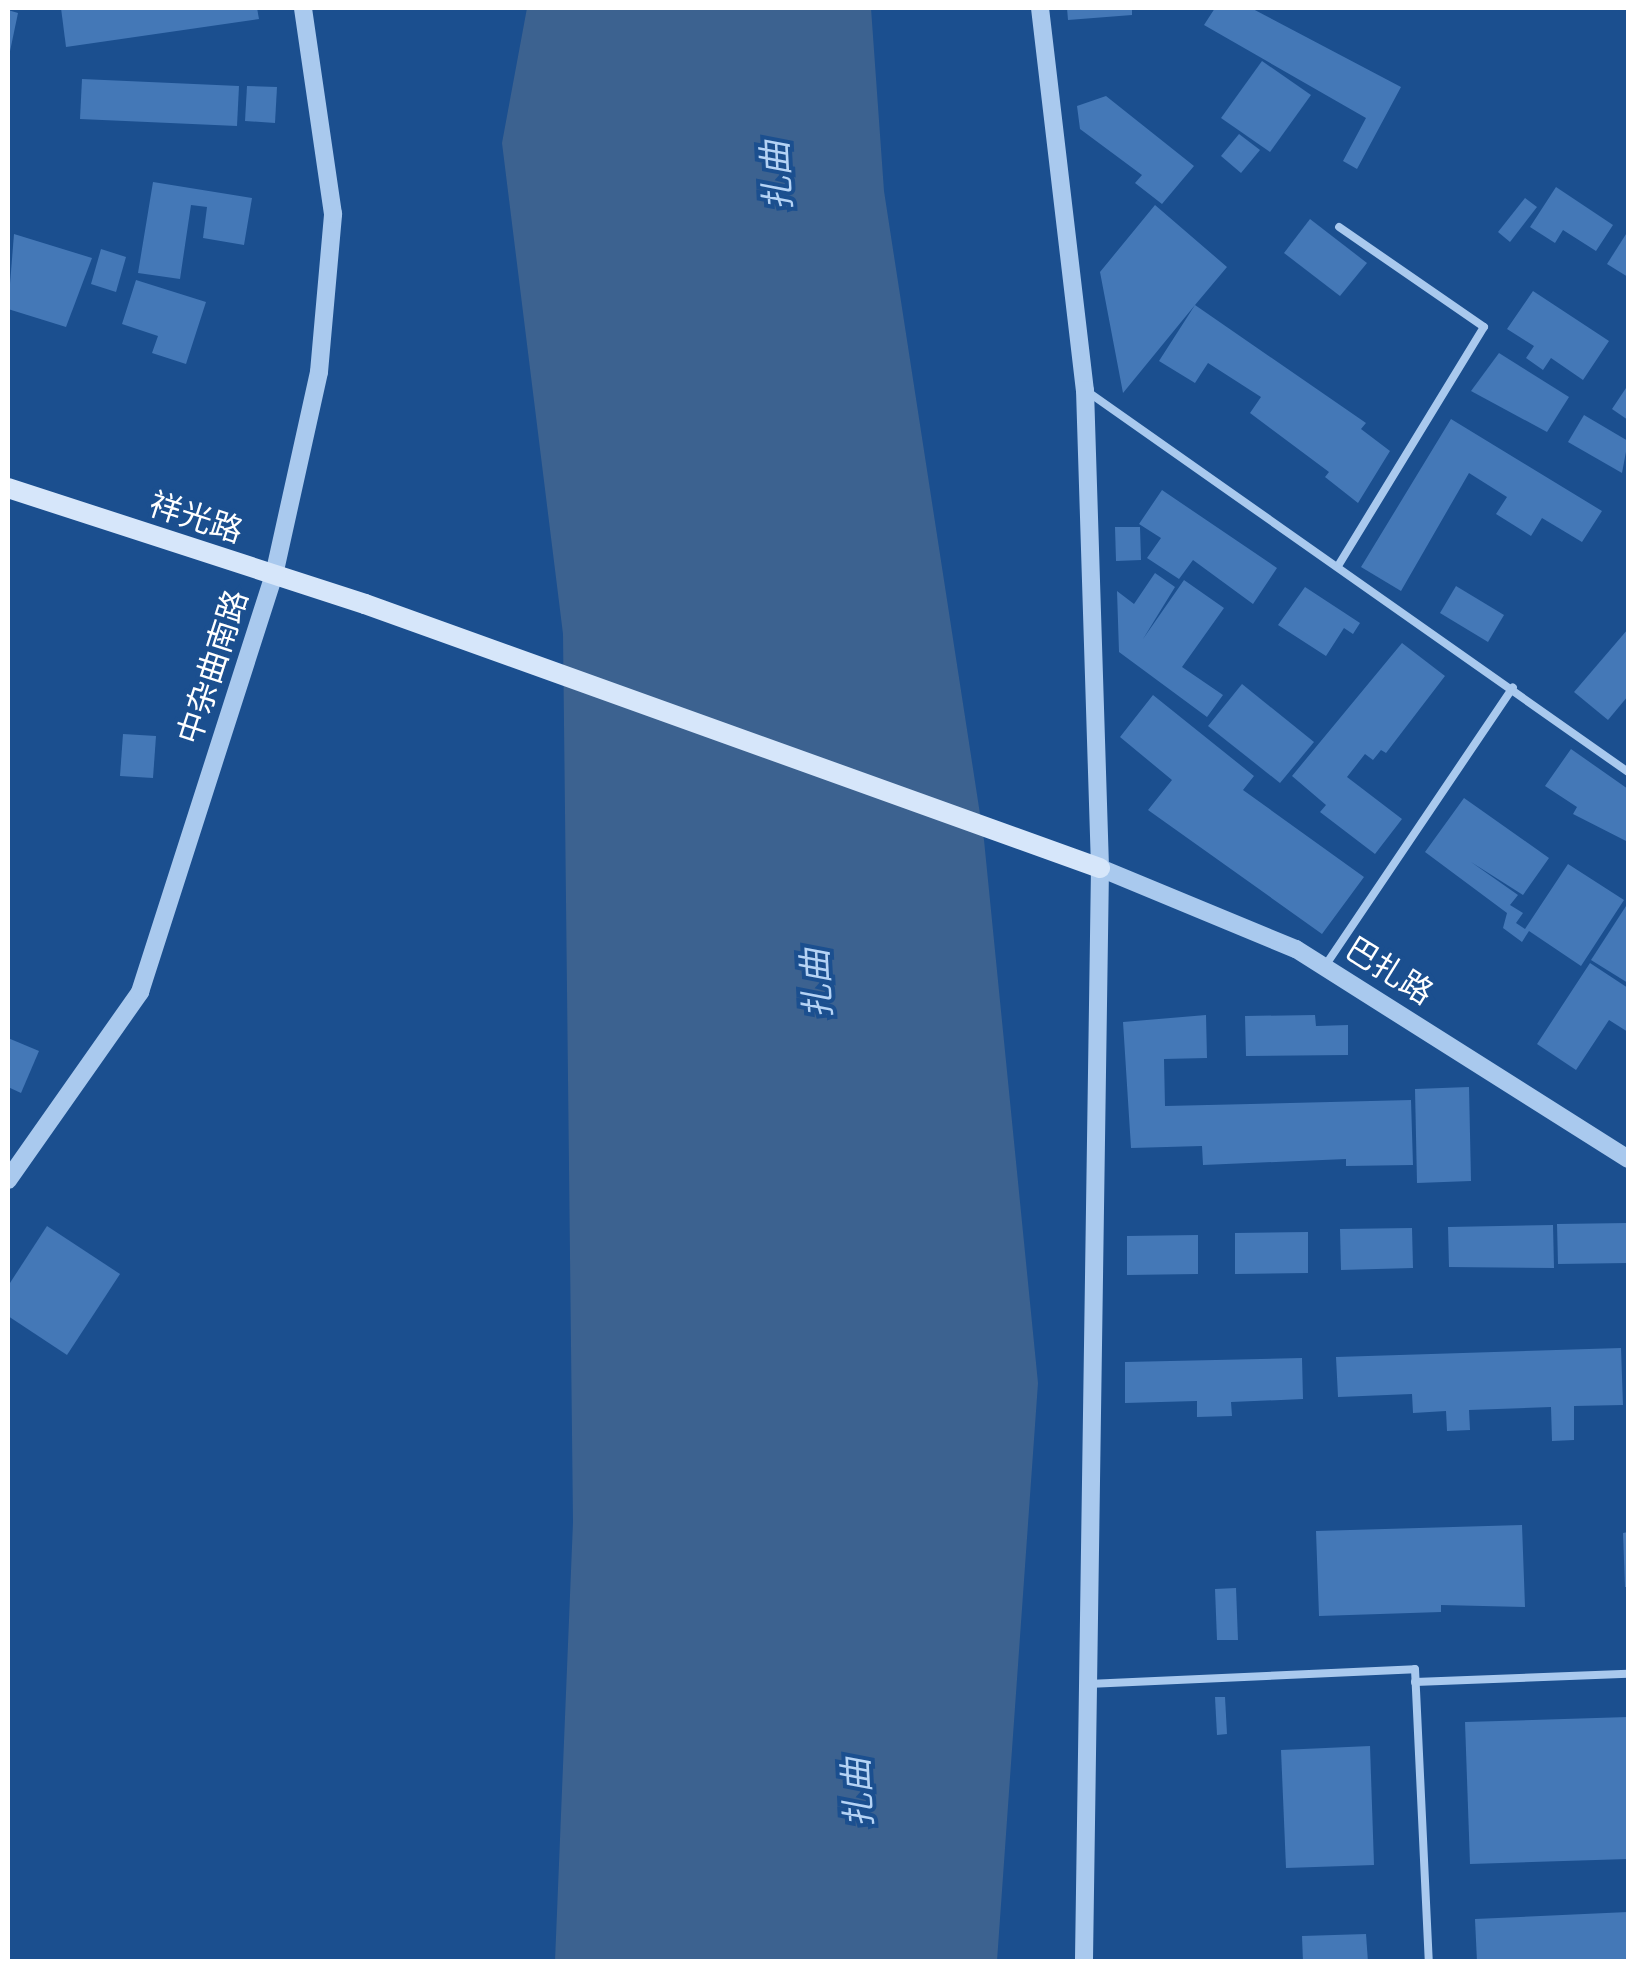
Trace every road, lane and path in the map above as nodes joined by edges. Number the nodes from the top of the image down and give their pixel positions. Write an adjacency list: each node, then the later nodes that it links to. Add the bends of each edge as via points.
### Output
1 (302, 8): 7 (street, 中杂曲南路, via 333,214 319,372)
2 (1040, 8): 4 (street)
3 (1339, 227): 6 (lane, via 1484,327)
4 (1084, 390): 6 (lane); 10 (street)
5 (8, 488): 7 (main road, 祥光路)
6 (1338, 566): 8 (lane)
7 (274, 575): 10 (main road, 祥光路); 13 (street, 中杂曲南路, via 140,992)
8 (1513, 687): 9 (lane); 11 (lane)
9 (1628, 772)
10 (1100, 868): 11 (street, 巴扎路); 16 (street)
11 (1324, 966): 12 (street, 巴扎路)
12 (1628, 1160)
13 (8, 1180)
14 (1628, 1674): 15 (lane)
15 (1416, 1682): 16 (lane, via 1415,1669); 18 (lane)
16 (1088, 1684): 17 (street)
17 (1084, 1962)
18 (1429, 1962)

